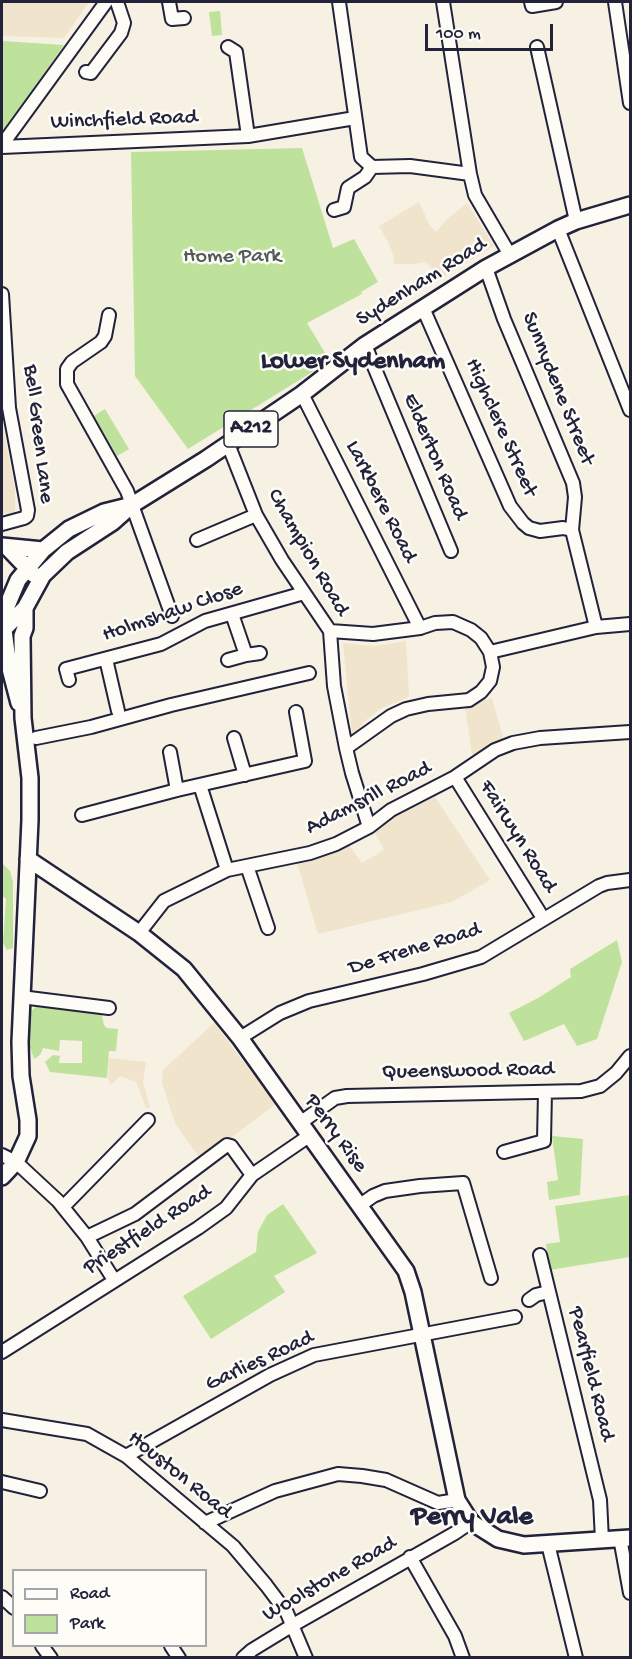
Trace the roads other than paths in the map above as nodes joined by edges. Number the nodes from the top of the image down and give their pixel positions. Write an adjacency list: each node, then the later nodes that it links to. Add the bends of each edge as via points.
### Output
1 (106, 2): 17 (street)
2 (117, 2): 13 (street, via 124,23 120,33 91,73)
3 (169, 2): 9 (street, via 172,19)
4 (339, 2): 15 (street)
5 (443, 2): 19 (street)
6 (531, 2): 7 (street, via 532,6)
7 (556, 2)
8 (615, 2): 10 (street)
9 (184, 18)
10 (625, 35): 14 (street)
11 (228, 47): 16 (street, via 236,52)
12 (537, 47): 22 (street)
13 (86, 72)
14 (630, 103)
15 (355, 118): 16 (street, Winchfield Road); 18 (street, via 361,157)
16 (248, 136): 17 (street, Winchfield Road)
17 (2, 146)
18 (372, 167): 19 (street, via 410,166); 21 (street, via 348,188 344,207)
19 (470, 174): 24 (street, via 475,195)
20 (630, 205): 22 (main road, Sydenham Road / A212)
21 (334, 210)
22 (576, 221): 23 (main road, Sydenham Road / A212)
23 (558, 229): 24 (main road, Sydenham Road / A212); 32 (street)
24 (510, 255): 25 (main road, Sydenham Road / A212)
25 (486, 267): 27 (main road, Sydenham Road / A212); 37 (street, Sunnydene Street, via 573,483)
26 (2, 294): 31 (street, Bell Green Lane)
27 (423, 308): 29 (main road, Sydenham Road / A212); 37 (street, Highclere Street, via 510,506 529,528)
28 (109, 315): 34 (street, via 105,336 67,369 67,384)
29 (365, 345): 30 (main road, Sydenham Road / A212); 41 (street, Elderton Road)
30 (302, 394): 33 (main road, Sydenham Road / A212); 50 (street, Larkbere Road)
31 (5, 408): 36 (street, Bell Green Lane, via 28,510 24,518)
32 (630, 410)
33 (228, 444): 34 (main road, Sydenham Road / A212); 35 (street, Champion Road)
34 (132, 505): 40 (main road, Sydenham Road / A212, via 104,512 69,530); 43 (main road, Sydenham Road / A212, via 67,552); 47 (street)
35 (256, 515): 38 (street); 44 (street, Champion Road)
36 (2, 524)
37 (572, 530): 49 (street)
38 (197, 540)
39 (4, 547): 40 (main road); 42 (main road)
40 (43, 550): 42 (main road, Sydenham Road / A212)
41 (451, 551)
42 (28, 568): 43 (main road); 51 (main road, Sydenham Road / A212, via 12,592)
43 (40, 578): 45 (main road, A212)
44 (304, 593): 46 (street, Holmshaw Close); 52 (street, Champion Road)
45 (25, 608): 51 (main road); 63 (main road, A212)
46 (232, 614): 55 (street); 56 (street, Holmshaw Close, via 205,621 161,644)
47 (172, 616)
48 (630, 624): 49 (street)
49 (596, 627): 53 (street)
50 (420, 628): 52 (street, via 373,634); 53 (street, via 453,622 482,638)
51 (3, 631): 58 (main road, Sydenham Road / A212)
52 (330, 631): 67 (street, Champion Road, via 334,686)
53 (490, 652): 67 (street, via 490,681 481,692 469,700 406,709)
54 (260, 653): 55 (street)
55 (246, 655): 57 (street)
56 (106, 659): 60 (street, Holmshaw Close, via 66,669); 61 (street)
57 (228, 660)
58 (5, 665): 63 (main road, A212)
59 (309, 673): 65 (street)
60 (69, 680)
61 (118, 711)
62 (296, 712): 69 (street, via 305,761)
63 (23, 718): 75 (main road, A212, via 30,778)
64 (630, 732): 70 (street, Adamsrill Road, via 513,743 495,750)
65 (36, 738)
66 (234, 738): 69 (street)
67 (346, 748): 74 (street, Champion Road)
68 (170, 752): 72 (street)
69 (245, 775): 71 (street)
70 (455, 777): 74 (street, Adamsrill Road, via 391,810); 79 (street, Fairwyn Road)
71 (200, 785): 72 (street); 77 (street)
72 (177, 790): 73 (street)
73 (82, 814)
74 (369, 827): 76 (street, Adamsrill Road, via 310,853)
75 (28, 859): 81 (main road, Perry Rise); 82 (main road, A212)
76 (247, 866): 77 (street, Adamsrill Road); 80 (street)
77 (227, 870): 81 (street, Adamsrill Road, via 165,901)
78 (630, 880): 79 (street, De Frene Road, via 607,883)
79 (543, 918): 84 (street, De Frene Road, via 481,957 309,1001 280,1013)
80 (268, 928)
81 (140, 933): 84 (main road, Perry Rise, via 183,969)
82 (21, 997): 83 (street); 91 (main road, A212, via 21,1076 28,1136)
83 (109, 1008)
84 (240, 1038): 88 (main road, Perry Rise)
85 (630, 1056): 86 (street, Queenswood Road, via 600,1086)
86 (545, 1092): 88 (street, Queenswood Road, via 347,1096 336,1098); 89 (street, via 544,1141)
87 (148, 1120): 95 (street)
88 (305, 1130): 92 (street, Priestfield Road); 94 (main road, Perry Rise)
89 (504, 1152)
90 (2, 1155): 91 (street)
91 (16, 1161): 93 (main road, A212); 95 (street)
92 (252, 1175): 96 (street, via 227,1145 135,1214); 99 (street, Priestfield Road, via 226,1208)
93 (2, 1177)
94 (359, 1206): 98 (street, via 385,1191 463,1184); 103 (main road, Perry Rise, via 406,1271)
95 (63, 1207): 96 (street)
96 (87, 1237): 99 (street)
97 (540, 1255): 100 (street, Pearfield Road)
98 (491, 1278)
99 (114, 1280): 104 (street, Priestfield Road)
100 (548, 1292): 101 (street); 113 (street, Pearfield Road, via 600,1500)
101 (529, 1300)
102 (515, 1317): 103 (street, Garlies Road)
103 (422, 1335): 106 (street, Garlies Road, via 314,1355); 109 (main road, Perry Rise)
104 (2, 1352)
105 (2, 1420): 106 (street, Houston Road, via 87,1434)
106 (126, 1456): 111 (street, Houston Road)
107 (2, 1482): 108 (street)
108 (40, 1491)
109 (457, 1500): 110 (main road, Perry Rise); 111 (street, via 438,1503 386,1480 338,1474 275,1491)
110 (471, 1522): 114 (main road, via 511,1544); 115 (street, Woolstone Road)
111 (205, 1523): 117 (street, Houston Road, via 232,1546 266,1585)
112 (625, 1538): 113 (main road); 116 (street)
113 (602, 1540): 114 (main road)
114 (548, 1544): 121 (street)
115 (410, 1557): 117 (street, Woolstone Road); 120 (street)
116 (630, 1593)
117 (292, 1625): 118 (street, Woolstone Road); 119 (street, Houston Road)
118 (243, 1658)
119 (306, 1658)
120 (464, 1658)
121 (576, 1658)

